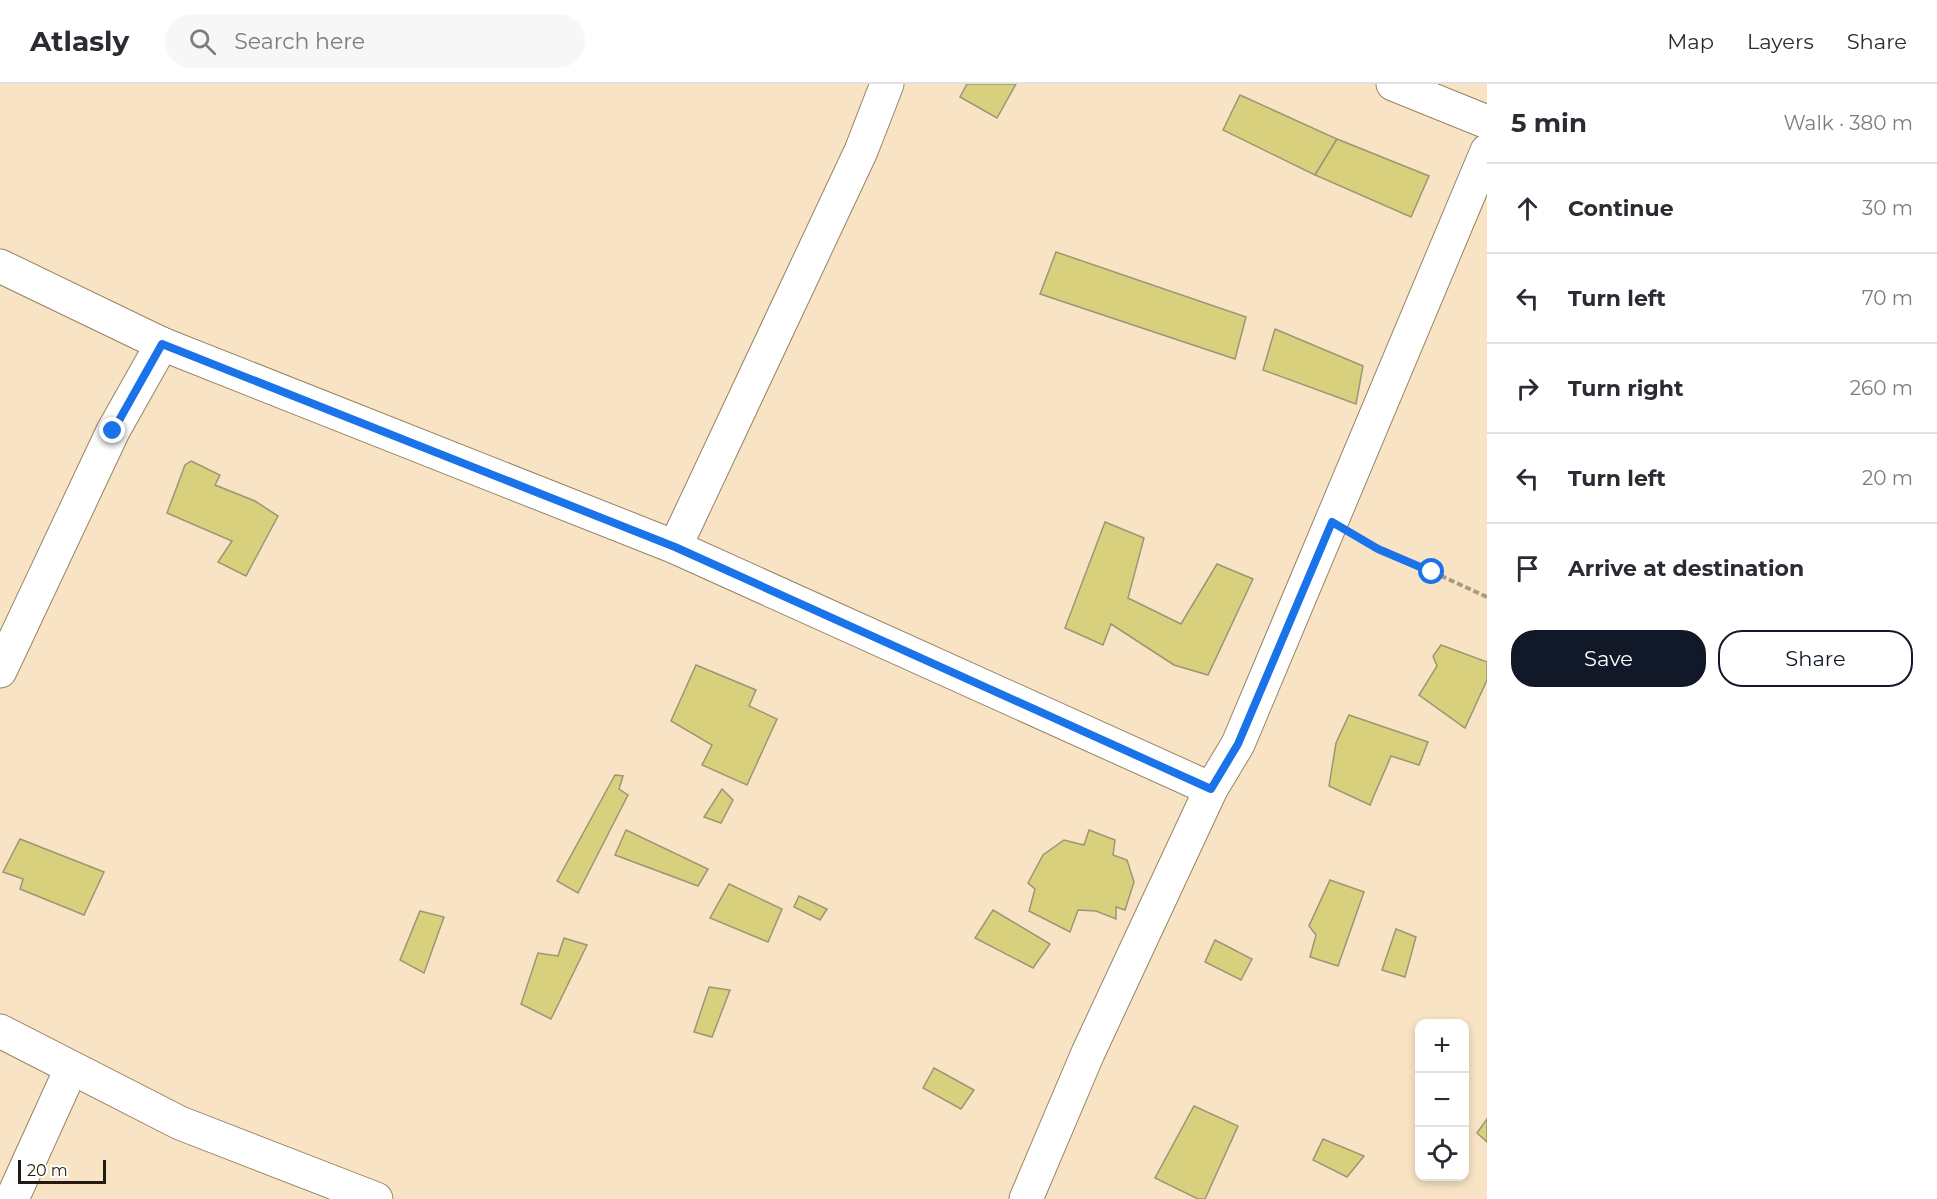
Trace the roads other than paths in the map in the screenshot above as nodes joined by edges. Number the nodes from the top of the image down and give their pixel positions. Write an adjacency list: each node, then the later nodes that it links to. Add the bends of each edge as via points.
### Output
1 (887, 84): 7 (street, via 861,151)
2 (1394, 84): 3 (street)
3 (1487, 122)
4 (1487, 151): 9 (street, via 1238,744)
5 (0, 266): 6 (street)
6 (162, 344): 7 (street); 8 (street, via 113,431)
7 (675, 547): 9 (street)
8 (0, 671)
9 (1211, 789): 14 (street, via 1088,1053)
10 (0, 1031): 11 (street)
11 (71, 1069): 12 (street); 13 (street, via 180,1122)
12 (12, 1199)
13 (376, 1199)
14 (1026, 1199)

